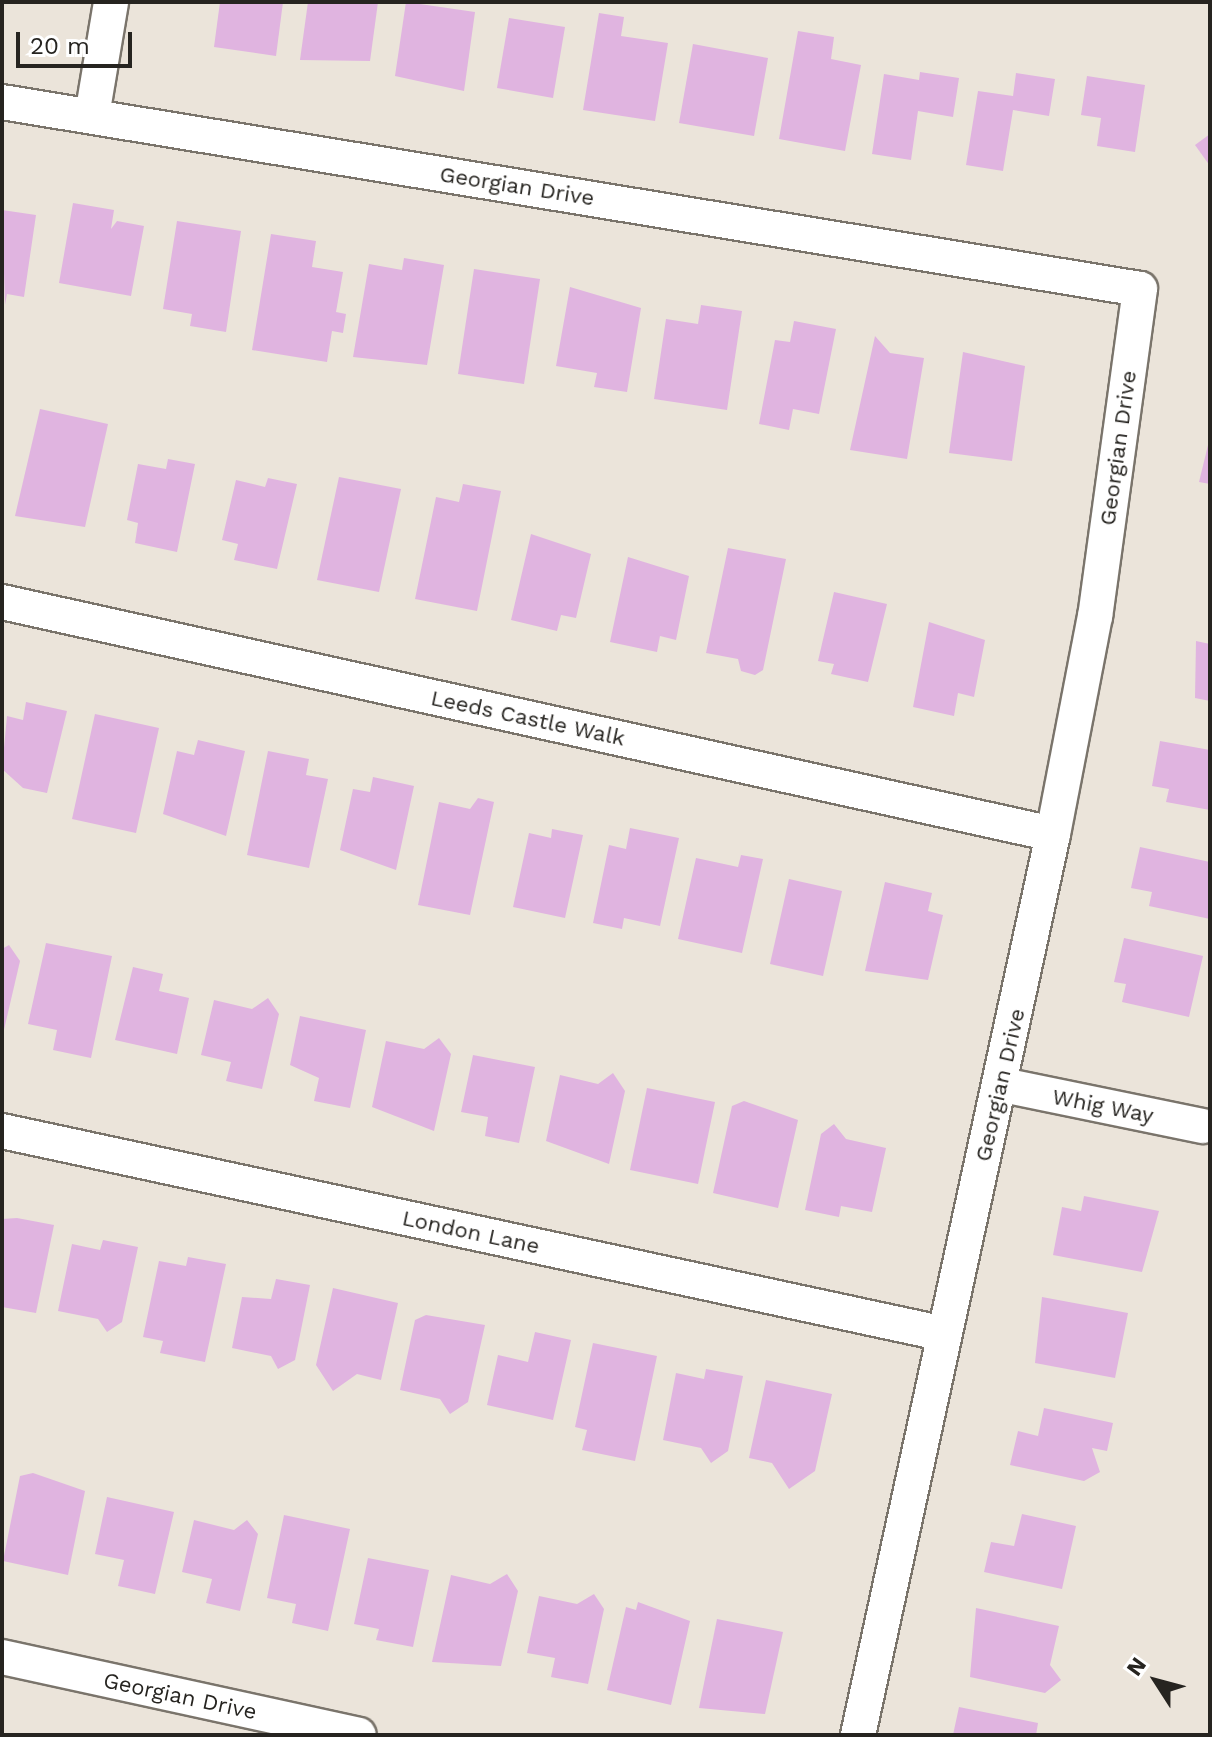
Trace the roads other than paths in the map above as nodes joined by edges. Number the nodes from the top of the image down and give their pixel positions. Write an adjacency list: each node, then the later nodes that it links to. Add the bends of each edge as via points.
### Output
1 (111, 2): 3 (street)
2 (2, 102): 3 (street, Georgian Drive)
3 (92, 116): 5 (street, Georgian Drive, via 1140,289 1095,616)
4 (2, 602): 5 (street, Leeds Castle Walk)
5 (1053, 834): 6 (street, Georgian Drive)
6 (1003, 1085): 7 (street, Whig Way); 9 (street, Georgian Drive)
7 (1203, 1126)
8 (2, 1131): 9 (street, London Lane)
9 (940, 1333): 12 (street, Georgian Drive)
10 (2, 1657): 11 (street, Georgian Drive)
11 (359, 1735)
12 (858, 1735)

